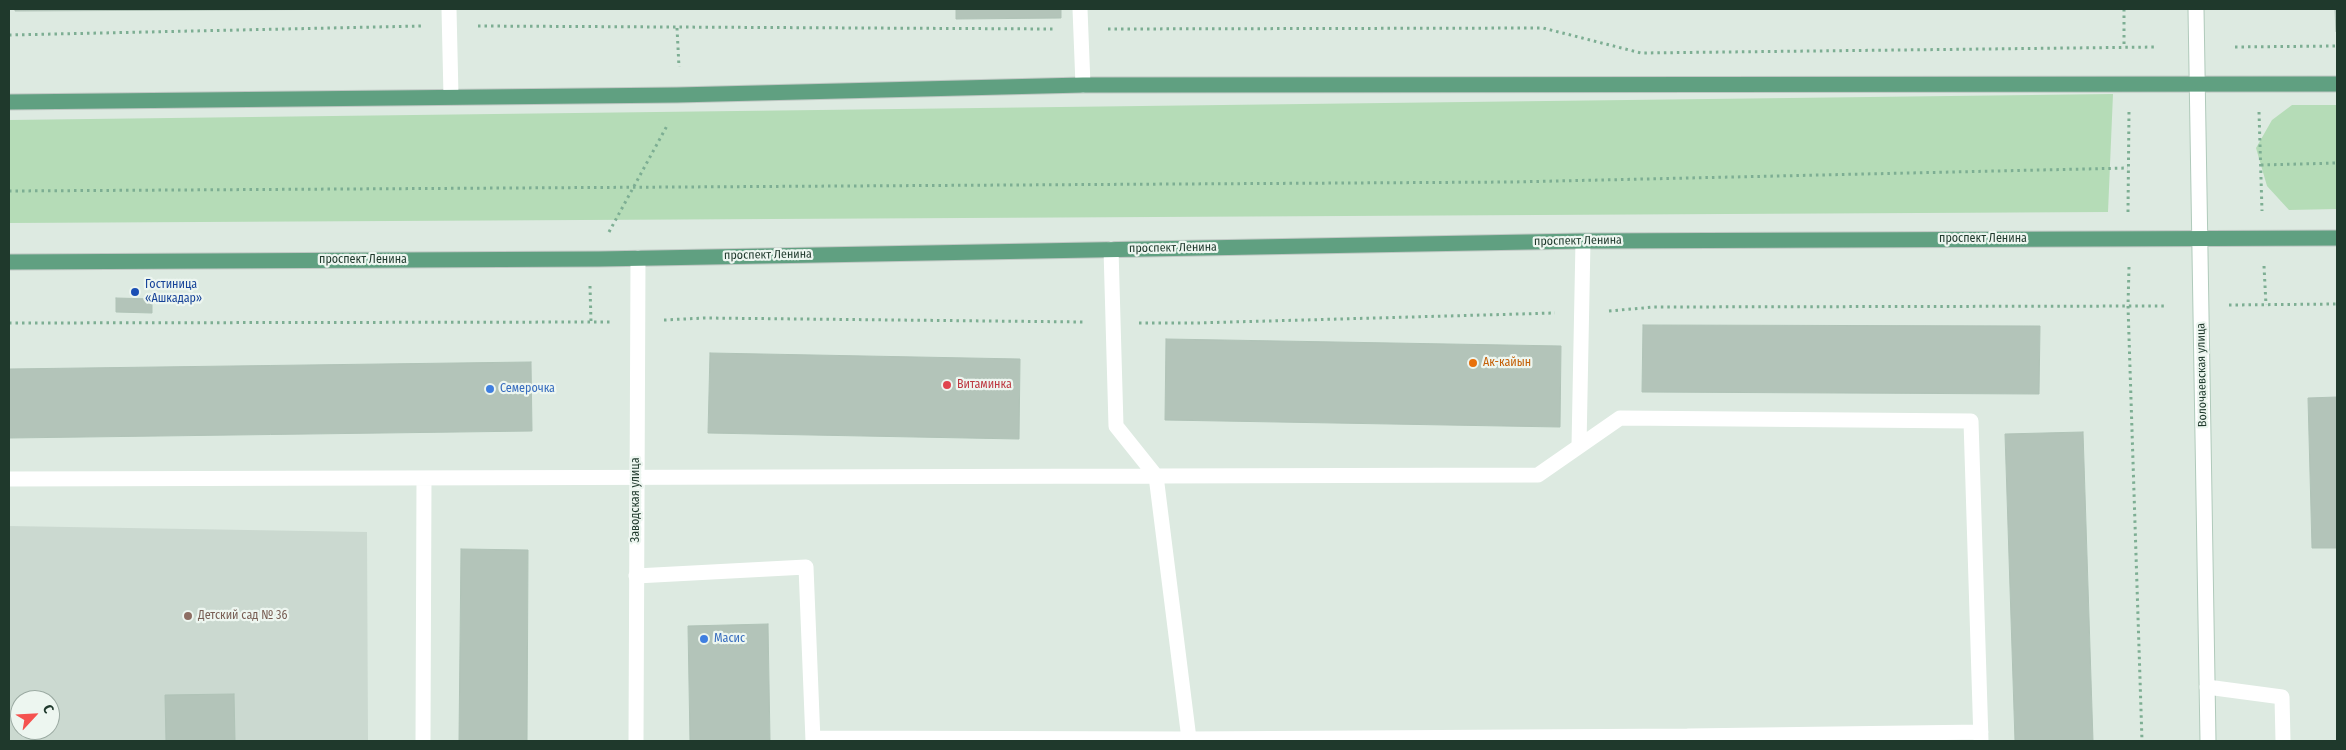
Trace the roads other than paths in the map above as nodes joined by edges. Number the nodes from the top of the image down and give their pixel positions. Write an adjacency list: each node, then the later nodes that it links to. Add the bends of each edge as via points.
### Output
1 (449, 9): 7 (street)
2 (1080, 9): 6 (street)
3 (2196, 9): 4 (street, Волочаевская улица)
4 (2197, 84): 5 (main road); 6 (main road); 9 (street, Волочаевская улица)
5 (2337, 84)
6 (1083, 85): 7 (main road, via 677,95)
7 (451, 96): 8 (main road)
8 (9, 102)
9 (2200, 238): 10 (main road, проспект Ленина); 11 (main road, проспект Ленина); 21 (street, Волочаевская улица)
10 (2337, 238)
11 (1583, 240): 12 (main road, проспект Ленина); 15 (street)
12 (1111, 249): 13 (main road, проспект Ленина); 16 (street, via 1116,426)
13 (638, 258): 14 (main road, проспект Ленина); 17 (street, Заводская улица)
14 (9, 262)
15 (1580, 446): 16 (street, via 1538,475); 22 (street, via 1620,418 1971,421)
16 (1156, 476): 17 (street); 25 (street)
17 (635, 477): 18 (street); 20 (street, Заводская улица)
18 (424, 478): 19 (street); 26 (street)
19 (9, 479)
20 (636, 576): 23 (street, via 806,567); 27 (street, Заводская улица)
21 (2207, 687): 28 (street, Волочаевская улица); 29 (street, via 2282,698)
22 (1981, 737): 24 (street)
23 (813, 739): 25 (street)
24 (1688, 739): 25 (street)
25 (1189, 740)
26 (423, 741)
27 (636, 741)
28 (2208, 741)
29 (2283, 741)

